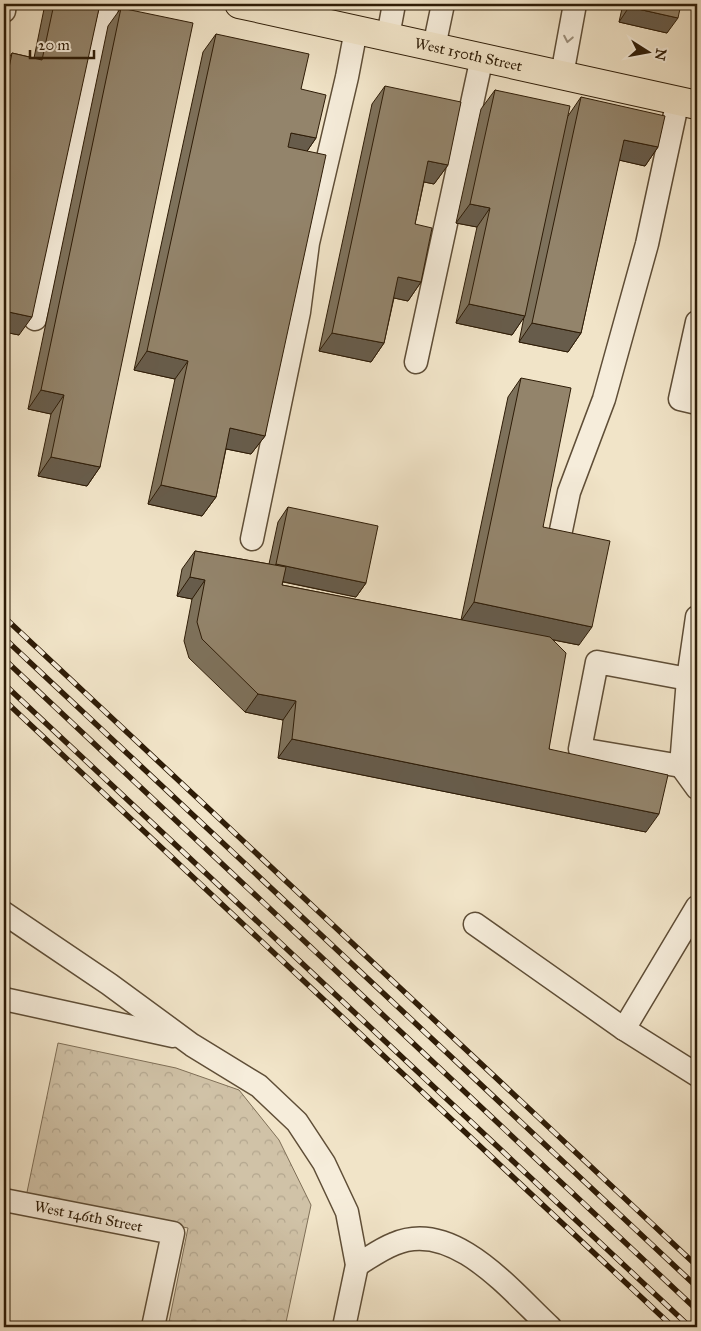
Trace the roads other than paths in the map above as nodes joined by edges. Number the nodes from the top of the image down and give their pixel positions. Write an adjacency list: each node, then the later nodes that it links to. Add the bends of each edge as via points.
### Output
1 (5, 4): 7 (street)
2 (108, 4): 14 (street)
3 (239, 4): 8 (main road, West 150th Street)
4 (394, 4): 9 (street)
5 (443, 4): 10 (street)
6 (575, 4): 12 (street, one-way to 12)
7 (4, 10)
8 (356, 30): 9 (main road, West 150th Street); 19 (street, via 348,77 308,243 299,312)
9 (388, 36): 10 (main road, West 150th Street)
10 (434, 46): 11 (main road, West 150th Street)
11 (482, 57): 12 (main road, West 150th Street); 16 (street)
12 (562, 75): 13 (main road, West 150th Street)
13 (688, 102): 18 (street, via 604,399 569,492)
14 (35, 319)
15 (697, 322): 17 (street, via 680,399)
16 (416, 362)
17 (697, 403)
18 (560, 535)
19 (252, 539)
20 (697, 617): 21 (street)
21 (688, 678): 22 (street); 22 (street, via 597,662 580,749)
22 (681, 766): 23 (street)
23 (697, 788)
24 (697, 907): 28 (street)
25 (4, 913): 29 (street, via 109,984)
26 (475, 924): 28 (street)
27 (4, 998): 29 (street)
28 (624, 1029): 30 (street)
29 (181, 1038): 32 (street, via 259,1086 297,1122 324,1163 347,1212)
30 (697, 1075)
31 (4, 1200): 33 (street, West 146th Street, via 173,1233)
32 (357, 1265): 34 (street); 35 (street, via 395,1243 423,1238 448,1244 472,1255)
33 (154, 1327)
34 (344, 1327)
35 (550, 1327)

